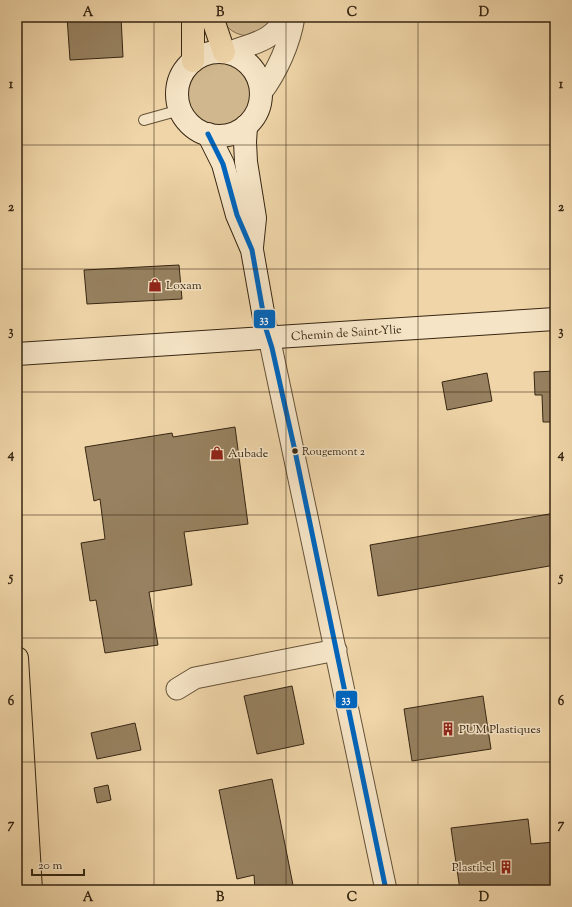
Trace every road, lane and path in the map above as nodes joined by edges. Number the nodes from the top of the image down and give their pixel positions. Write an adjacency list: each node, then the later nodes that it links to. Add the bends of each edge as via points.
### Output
1 (193, 17): 6 (main road)
2 (212, 17): 5 (main road)
3 (288, 17): 5 (street, via 265,41)
4 (294, 17): 7 (street, via 291,32 271,80)
5 (226, 53): 6 (street, via 208,54); 7 (street, via 252,67 259,80)
6 (193, 61): 8 (street, via 185,70 178,86)
7 (261, 93): 10 (street, via 260,106)
8 (180, 110): 9 (lane); 11 (street, via 194,128)
9 (144, 120)
10 (246, 126): 11 (street, via 228,135); 12 (street, via 246,162 255,218)
11 (208, 134): 12 (street, via 222,164 237,215)
12 (252, 250): 14 (street)
13 (555, 319): 14 (street, Chemin de Saint-Ylie)
14 (269, 337): 15 (street, Chemin de Saint-Ylie); 16 (street)
15 (17, 354)
16 (336, 650): 18 (street, via 195,678); 20 (street)
17 (17, 658): 19 (main road)
18 (177, 689)
19 (31, 890)
20 (386, 890)

